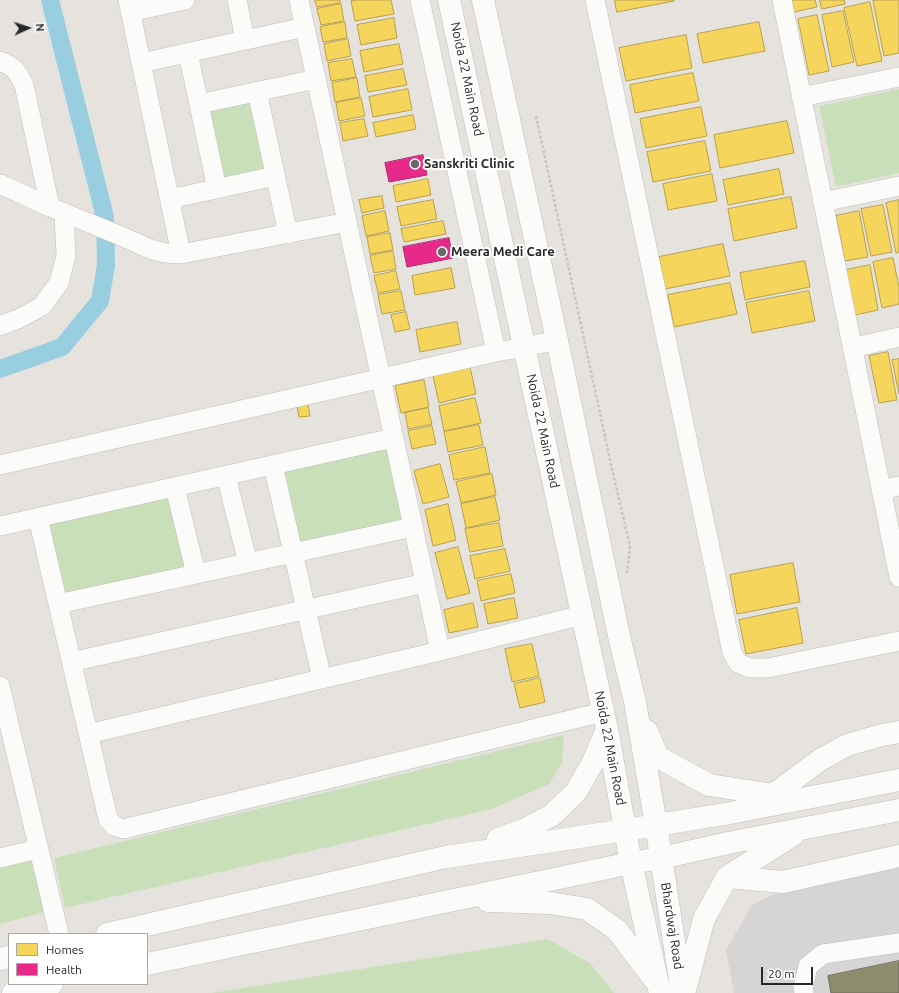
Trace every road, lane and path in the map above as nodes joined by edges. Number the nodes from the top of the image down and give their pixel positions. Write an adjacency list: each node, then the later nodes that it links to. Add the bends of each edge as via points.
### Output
1 (181, 0): 9 (street)
2 (237, 0): 11 (street)
3 (299, 0): 10 (street)
4 (420, 0): 36 (street)
5 (449, 0): 34 (street, Noida 22 Main Road)
6 (483, 0): 33 (street)
7 (595, 0): 56 (street, via 732,652 738,663 750,668 768,668)
8 (782, 0): 18 (street)
9 (129, 6): 14 (street)
10 (305, 27): 11 (street); 16 (street)
11 (245, 40): 12 (street)
12 (188, 53): 14 (street); 19 (street)
13 (0, 61): 27 (street, via 18,72 24,85)
14 (141, 63): 25 (street)
15 (899, 77): 18 (street)
16 (316, 79): 17 (street); 28 (street)
17 (257, 91): 19 (street); 21 (street)
18 (801, 97): 26 (street)
19 (199, 104): 24 (street)
20 (536, 116): 50 (path, via 630,546)
21 (276, 176): 24 (street); 29 (street)
22 (0, 184): 27 (street)
23 (899, 186): 26 (street)
24 (216, 189): 25 (street)
25 (170, 199): 30 (street)
26 (823, 202): 35 (street)
27 (64, 213): 30 (street, via 150,249); 31 (street, via 66,256 59,283 42,306)
28 (347, 222): 29 (street); 37 (street)
29 (288, 234): 30 (street)
30 (182, 254)
31 (0, 326)
32 (899, 337): 35 (street)
33 (557, 340): 34 (street); 61 (street)
34 (525, 347): 36 (street); 55 (street, Noida 22 Main Road)
35 (852, 348): 43 (street)
36 (496, 352): 37 (street)
37 (381, 378): 38 (street); 39 (street)
38 (393, 438): 40 (street); 46 (street)
39 (0, 465)
40 (273, 465): 41 (street); 47 (street)
41 (226, 476): 42 (street); 48 (street)
42 (175, 487): 44 (street); 49 (street)
43 (890, 488): 51 (street)
44 (38, 518): 45 (street); 53 (street)
45 (0, 526)
46 (413, 527): 47 (street); 52 (street)
47 (293, 553): 48 (street); 54 (street)
48 (248, 563): 49 (street)
49 (196, 574): 53 (street)
50 (626, 576)
51 (899, 577)
52 (425, 583): 54 (street); 57 (street)
53 (58, 604): 58 (street)
54 (306, 609): 58 (street); 59 (street)
55 (582, 615): 57 (street); 62 (street, Noida 22 Main Road)
56 (899, 641)
57 (440, 651): 59 (street)
58 (71, 662): 64 (street)
59 (322, 679): 64 (street)
60 (0, 686): 72 (street)
61 (635, 702): 66 (street, via 658,757 709,785); 69 (street)
62 (605, 721): 64 (street, via 123,829 114,826 108,819); 71 (street, Noida 22 Main Road); 74 (street, via 593,762 576,792 552,815 524,830)
63 (899, 732): 66 (street, via 847,745 820,760)
64 (88, 734)
65 (899, 780): 67 (street)
66 (773, 795): 67 (street)
67 (803, 799): 69 (street)
68 (899, 810): 70 (street)
69 (656, 825): 71 (street); 76 (street)
70 (804, 828): 76 (street); 78 (street)
71 (626, 830): 74 (street); 77 (street, Noida 22 Main Road)
72 (38, 849): 75 (street); 80 (street)
73 (899, 856): 78 (street, via 783,882)
74 (446, 857): 81 (street)
75 (0, 858)
76 (661, 858): 77 (street); 87 (street, Bhardwaj Road)
77 (631, 863): 79 (street); 85 (street, Bhardwaj Road)
78 (727, 877): 87 (street, via 704,919)
79 (453, 900): 83 (street); 85 (street, via 550,903 587,909 616,930)
80 (59, 933)
81 (111, 933)
82 (899, 943): 88 (street, via 823,954 808,966)
83 (148, 964)
84 (48, 985): 86 (street)
85 (659, 989)
86 (13, 993)
87 (683, 993)
88 (804, 993)

